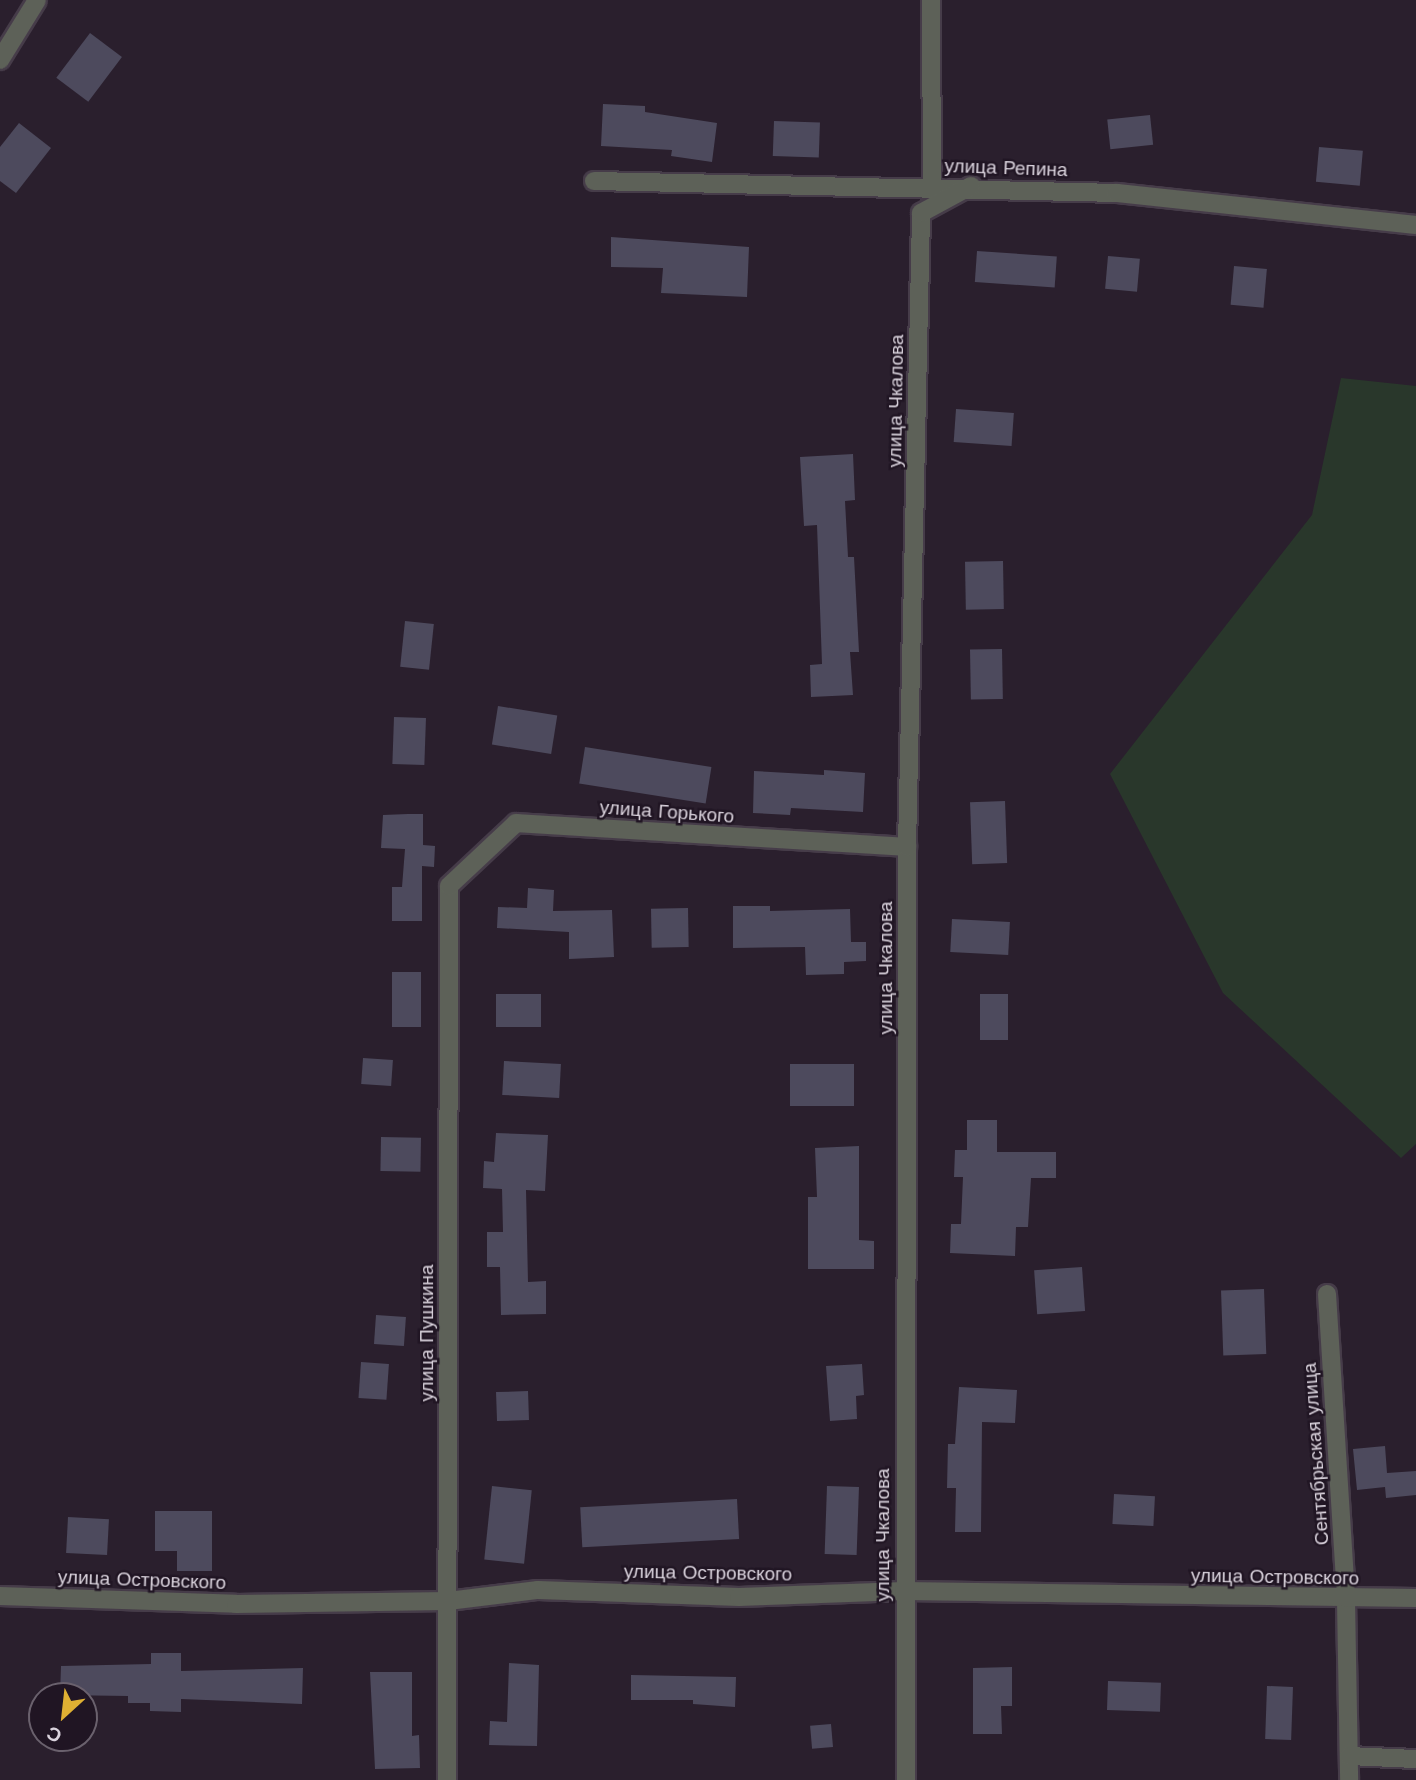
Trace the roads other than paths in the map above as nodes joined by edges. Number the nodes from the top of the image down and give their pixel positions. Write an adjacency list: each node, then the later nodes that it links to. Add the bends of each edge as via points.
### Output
1 (37, 0): 3 (street)
2 (931, 0): 5 (street)
3 (0, 60)
4 (594, 181): 5 (street, улица Репина)
5 (932, 186): 6 (street, улица Репина)
6 (971, 187): 7 (street, улица Репина, via 1117,193); 8 (street, улица Чкалова, via 921,213)
7 (1416, 225)
8 (907, 847): 9 (street, улица Горького, via 516,823); 11 (street, улица Чкалова)
9 (449, 886): 15 (street, улица Пушкина)
10 (1327, 1294): 14 (street, Сентябрьская улица)
11 (904, 1591): 14 (street, улица Островского); 15 (street, улица Островского, via 740,1597 538,1590); 19 (street, улица Чкалова)
12 (0, 1596): 15 (street, улица Островского, via 236,1604)
13 (1416, 1598): 14 (street, улица Островского)
14 (1346, 1600): 16 (street, Сентябрьская улица)
15 (448, 1601): 18 (street, улица Пушкина)
16 (1349, 1756): 17 (street); 20 (street, Сентябрьская улица)
17 (1416, 1759)
18 (447, 1780)
19 (906, 1780)
20 (1349, 1780)

